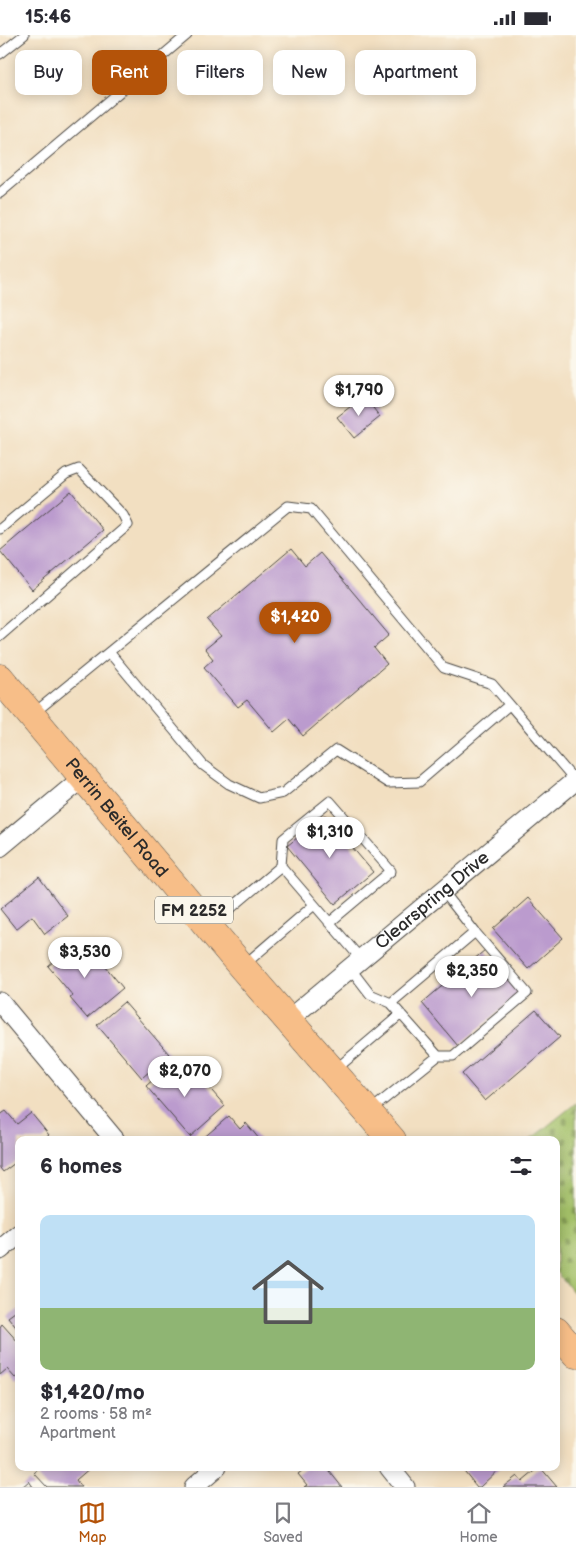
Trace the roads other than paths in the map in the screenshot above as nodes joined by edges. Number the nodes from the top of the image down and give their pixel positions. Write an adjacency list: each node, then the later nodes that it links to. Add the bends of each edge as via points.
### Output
1 (24, 35): 3 (lane)
2 (187, 35): 4 (lane)
3 (0, 54)
4 (0, 193)
5 (0, 529): 6 (lane, via 66,474 79,469 124,515 128,525)
6 (0, 636)
7 (109, 652): 9 (lane, via 203,765 229,784 259,798 283,793 336,750 388,783 419,781); 9 (lane, via 288,506 311,509 444,668 492,684); 10 (lane)
8 (0, 678): 10 (main road, Perrin Beitel Road / FM 2252)
9 (509, 705): 12 (lane)
10 (31, 715): 11 (main road, Perrin Beitel Road / FM 2252)
11 (84, 777): 13 (street); 18 (main road, Perrin Beitel Road / FM 2252)
12 (575, 780): 15 (street, Clearspring Drive)
13 (0, 847)
14 (281, 866): 16 (lane); 17 (lane, via 283,839 330,801 391,871); 18 (lane)
15 (443, 891): 19 (lane); 20 (street, Clearspring Drive)
16 (314, 905): 17 (lane); 21 (lane)
17 (329, 923): 20 (lane)
18 (208, 927): 21 (main road, Perrin Beitel Road / FM 2252)
19 (475, 932): 23 (lane); 26 (lane, via 527,993 452,1056)
20 (356, 964): 23 (lane, via 370,993); 25 (street, Clearspring Drive)
21 (242, 967): 25 (main road, Perrin Beitel Road / FM 2252)
22 (0, 1002): 29 (street)
23 (390, 1003): 24 (lane)
24 (402, 1014): 26 (lane); 27 (lane)
25 (289, 1019): 27 (main road, Perrin Beitel Road / FM 2252)
26 (438, 1056): 28 (lane)
27 (334, 1071): 28 (main road, Perrin Beitel Road / FM 2252)
28 (368, 1112): 30 (main road, Perrin Beitel Road / FM 2252)
29 (112, 1136)
30 (389, 1136)
31 (15, 1237): 32 (street)
32 (0, 1250)
33 (560, 1336): 34 (main road)
34 (576, 1354)
35 (212, 1471): 37 (street)
36 (391, 1471): 38 (street)
37 (194, 1487)
38 (405, 1487)

